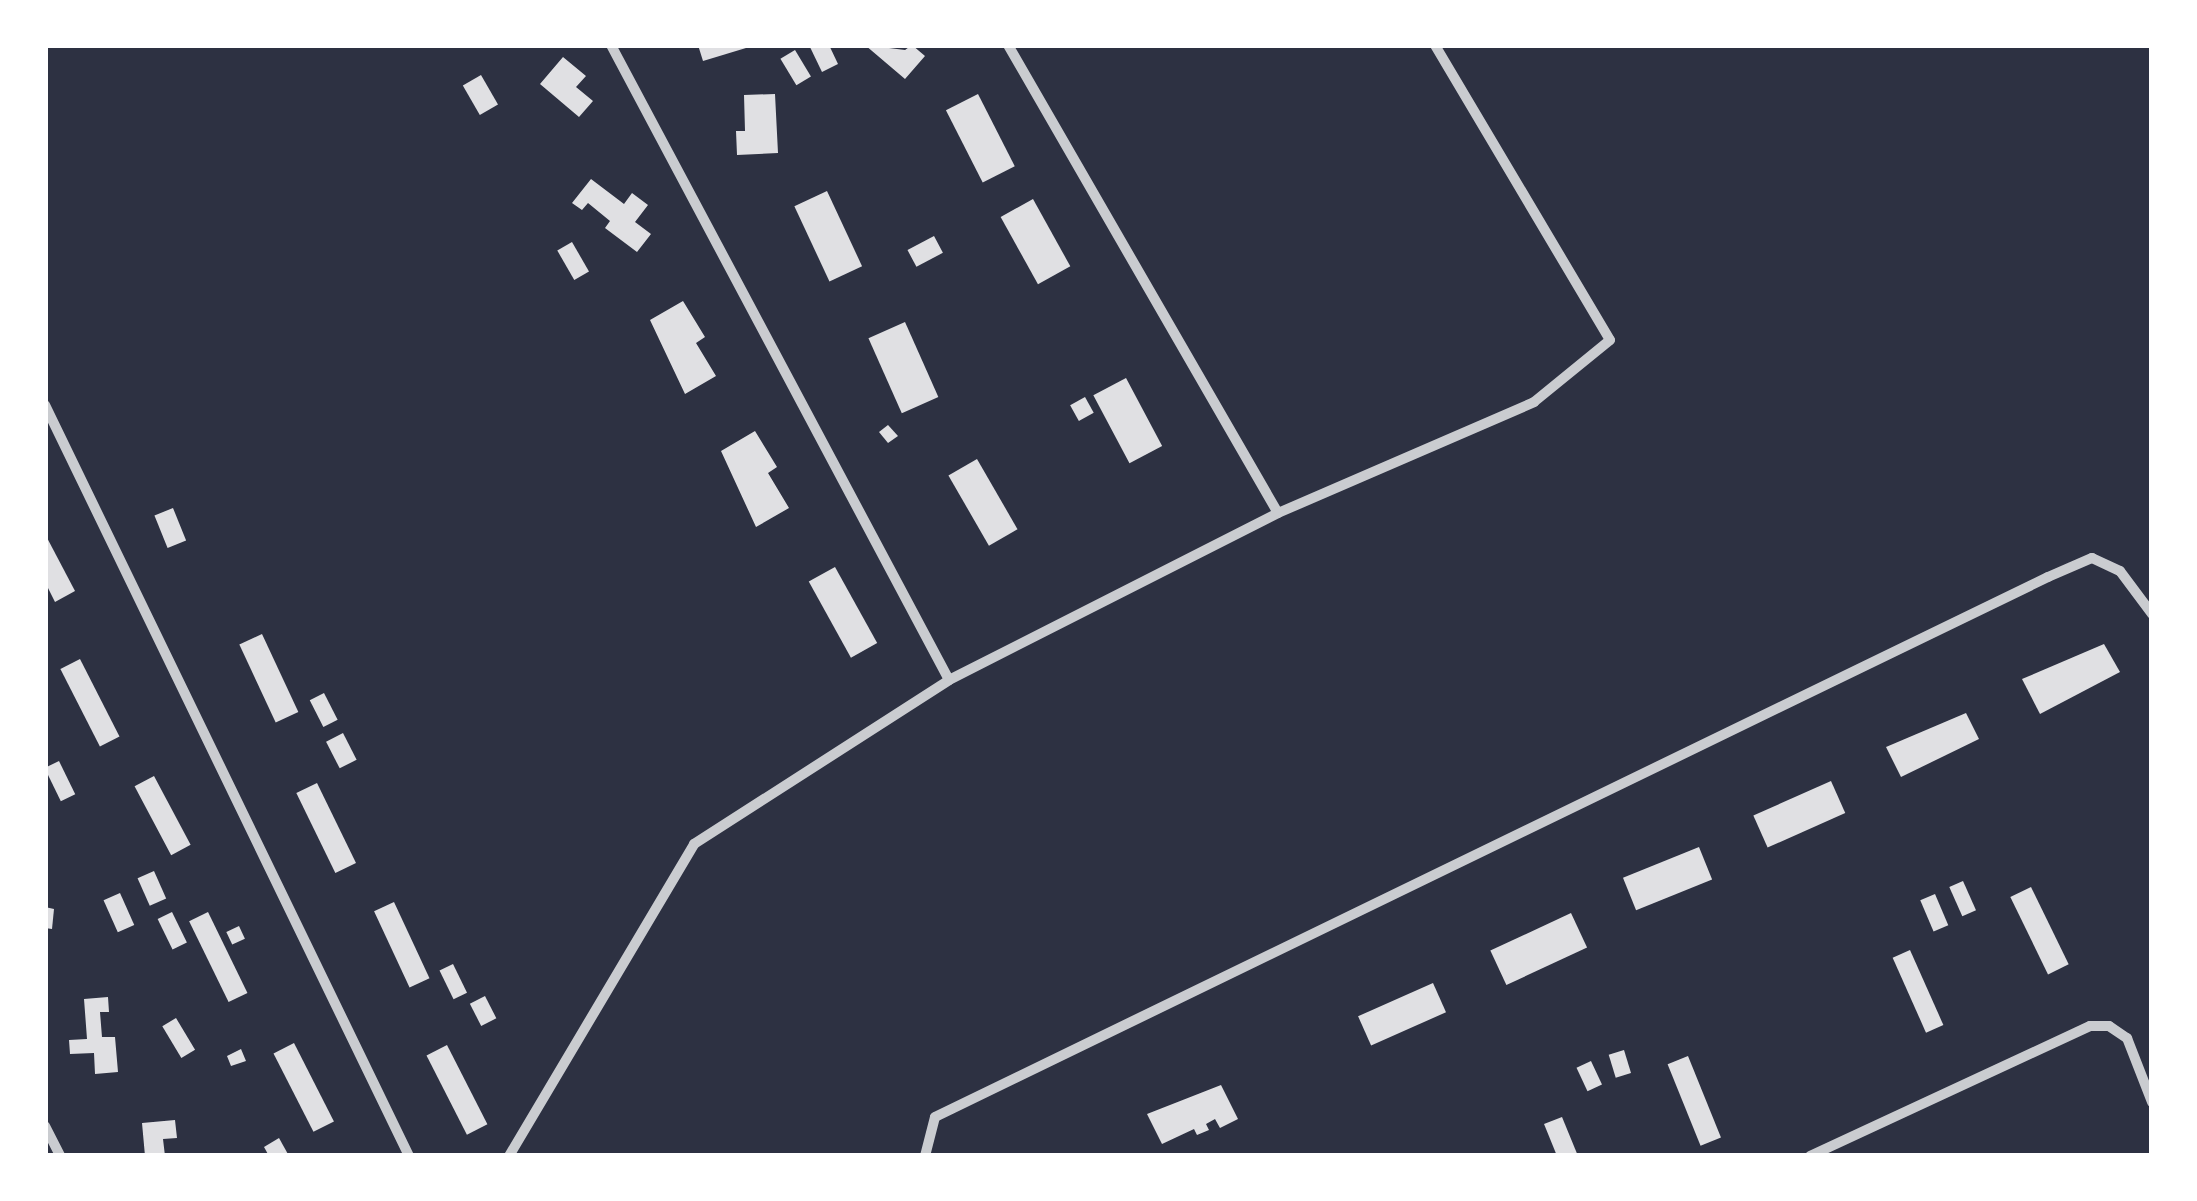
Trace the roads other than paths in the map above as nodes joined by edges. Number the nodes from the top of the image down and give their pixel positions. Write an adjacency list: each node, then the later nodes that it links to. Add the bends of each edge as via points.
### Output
1 (611, 45): 7 (street)
2 (1008, 45): 5 (street)
3 (1436, 45): 5 (street, via 1610,340 1534,402)
4 (45, 404): 11 (street)
5 (1278, 513): 7 (street)
6 (2152, 614): 13 (street, via 2120,571 2092,558 2048,577 935,1117)
7 (950, 680): 12 (street, via 694,844)
8 (2152, 1102): 14 (street, via 2127,1038 2109,1026 2090,1026)
9 (45, 1126): 10 (street)
10 (60, 1156)
11 (408, 1156)
12 (509, 1156)
13 (925, 1156)
14 (1810, 1156)

